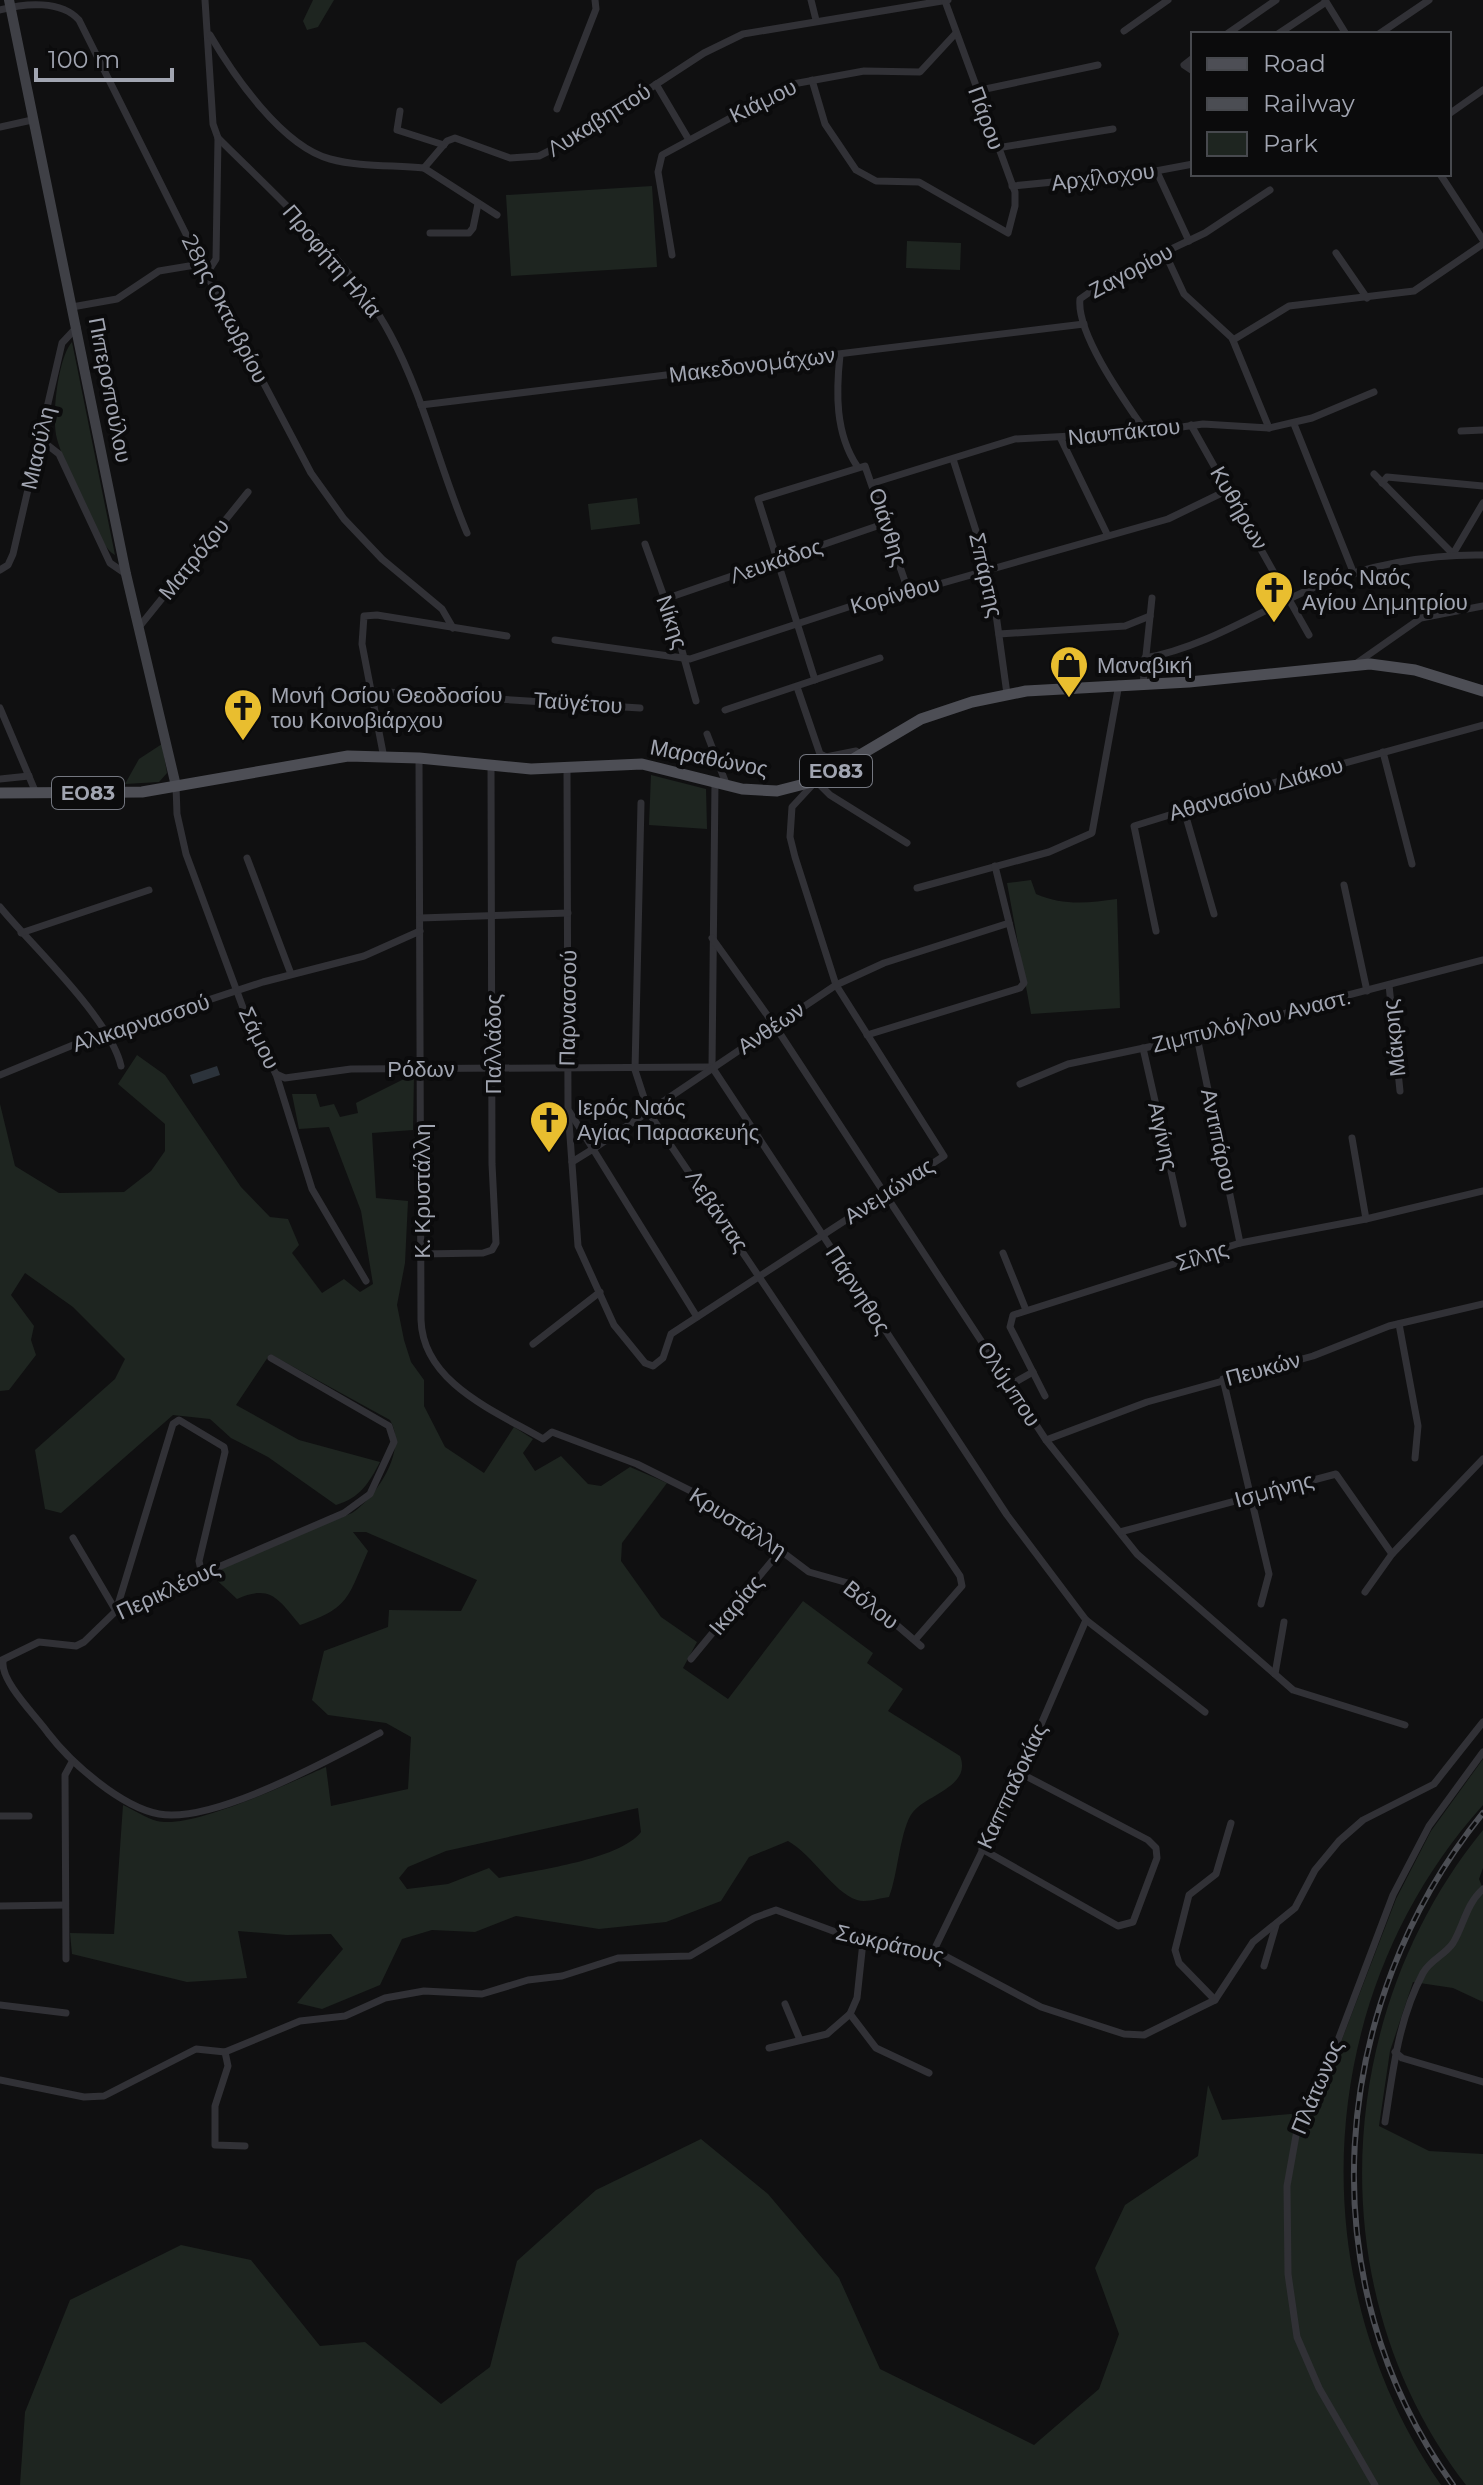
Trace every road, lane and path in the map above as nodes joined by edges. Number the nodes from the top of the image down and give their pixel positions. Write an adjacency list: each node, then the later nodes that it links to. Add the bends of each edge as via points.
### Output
1 (205, 0): 17 (street)
2 (811, 0): 10 (street)
3 (947, 0): 10 (street, Λυκαβηττού); 16 (street, Πάρου)
4 (1168, 0): 11 (street)
5 (1276, 0): 12 (street)
6 (1429, 0): 15 (street)
7 (1325, 1): 13 (street); 14 (street)
8 (597, 3): 23 (street)
9 (7, 6): 26 (street, Πιπεροπούλου); 47 (street, 28ης Οκτωβρίου, via 71,9)
10 (816, 20): 20 (street, Λυκαβηττού, via 743,34)
11 (1124, 31)
12 (1230, 32)
13 (1281, 32)
14 (1345, 32)
15 (1382, 32)
16 (956, 33): 19 (street, Κιάμου, via 920,72 879,70); 22 (street, Πάρου)
17 (210, 35): 29 (street); 34 (street, via 249,95 310,150 331,159)
18 (1098, 65): 22 (street)
19 (812, 80): 30 (street, Κιάμου, via 788,86); 37 (street, Πάρου, via 828,130 856,170 876,181 919,182 1007,234 1015,206)
20 (656, 84): 30 (street); 31 (street, Λυκαβηττού, via 542,155 510,158 455,138)
21 (1483, 90): 25 (street)
22 (976, 91): 32 (street, Πάρου)
23 (557, 109)
24 (400, 111): 31 (street, via 397,130)
25 (1451, 113)
26 (32, 120): 27 (street); 50 (street, Πιπεροπούλου)
27 (0, 127)
28 (1113, 129): 32 (street)
29 (218, 138): 48 (street, via 216,259); 56 (street, Προφήτη Ηλία, via 292,211 368,300 391,335)
30 (689, 140): 46 (street, Κιάμου, via 662,155 658,165)
31 (444, 145): 34 (street)
32 (997, 148): 37 (street, Πάρου)
33 (1191, 164): 35 (street, Αρχίλοχου)
34 (424, 168): 39 (street)
35 (1157, 172): 37 (street, Αρχίλοχου); 42 (street)
36 (1441, 176): 43 (street)
37 (1012, 186)
38 (1270, 190): 42 (street, Ζαγορίου)
39 (478, 204): 40 (street); 41 (street, via 469,233)
40 (497, 215)
41 (430, 233)
42 (1189, 241): 44 (street, Ζαγορίου)
43 (1483, 242): 49 (street, via 1418,289)
44 (1164, 251): 51 (street, Ζαγορίου, via 1084,293 1079,304); 53 (street, via 1184,294)
45 (1336, 253): 49 (street)
46 (672, 255)
47 (201, 264): 48 (street, 28ης Οκτωβρίου); 50 (street, via 159,271 117,299)
48 (207, 273): 93 (street, 28ης Οκτωβρίου, via 311,473 344,519 442,609)
49 (1367, 298): 53 (street, via 1289,306)
50 (72, 307): 52 (street, Πιπεροπούλου)
51 (1084, 324): 54 (street, Μακεδονομάχων); 62 (street, Ζαγορίου)
52 (77, 327): 64 (street, Μιαούλη, via 62,343); 83 (street, Πιπεροπούλου)
53 (1233, 340): 59 (street)
54 (840, 355): 56 (street, Μακεδονομάχων); 66 (street, Οιάνθης, via 836,399 848,449)
55 (1374, 392): 57 (street, Ναυπάκτου)
56 (421, 405): 75 (street, Προφήτη Ηλία)
57 (1294, 424): 59 (street, Ναυπάκτου); 84 (street)
58 (1191, 425): 59 (street, Ναυπάκτου); 62 (street, Ναυπάκτου); 71 (street, Κυθήρων)
59 (1269, 428)
60 (1483, 430): 61 (street)
61 (1461, 431)
62 (1146, 432): 63 (street, Ναυπάκτου)
63 (1061, 439): 65 (street, Ναυπάκτου, via 1019,438); 76 (street)
64 (41, 440): 82 (street, Μιαούλη, via 13,554); 83 (street, via 59,454 106,558)
65 (953, 459): 68 (street, Ναυπάκτου); 81 (street, Σπάρτης)
66 (861, 466): 68 (street, Οιάνθης); 80 (street, via 758,499)
67 (1374, 474): 69 (street)
68 (873, 483): 74 (street, Οιάνθης)
69 (1382, 483): 70 (street, via 1387,477); 78 (street)
70 (1483, 486)
71 (1228, 490): 76 (street, Κορίνθου, via 1176,517); 87 (street, Κυθήρων)
72 (248, 492): 92 (street, Ματρόζου)
73 (1483, 503): 78 (street)
74 (886, 523): 80 (street, Λευκάδος); 85 (street, Οιάνθης)
75 (467, 533)
76 (1107, 534): 81 (street, Κορίνθου)
77 (645, 544): 88 (street, Νίκης)
78 (1453, 554): 79 (street); 84 (street)
79 (1483, 555)
80 (777, 560): 88 (street, Λευκάδος); 91 (street)
81 (989, 569): 85 (street, Κορίνθου); 94 (street, Σπάρτης)
82 (0, 570)
83 (126, 574): 92 (street, Πιπεροπούλου)
84 (1354, 574): 87 (street)
85 (908, 590): 91 (street, Κορίνθου)
86 (1152, 598): 90 (street)
87 (1291, 598): 95 (street, Κυθήρων); 99 (street, via 1192,646)
88 (665, 599): 100 (street, Νίκης)
89 (1483, 606): 101 (street, via 1421,618)
90 (1150, 616): 94 (street, via 1125,626); 99 (street)
91 (797, 624): 100 (street, Κορίνθου); 102 (street)
92 (139, 627): 125 (street, Πιπεροπούλου)
93 (453, 628): 96 (street); 106 (street, via 364,616 361,628)
94 (999, 634): 108 (street, Σπάρτης)
95 (1309, 635)
96 (507, 636)
97 (555, 640): 100 (street, Κορίνθου)
98 (880, 658): 102 (street)
99 (1145, 658): 104 (street)
100 (685, 659): 109 (street, Νίκης)
101 (1354, 665): 104 (main road, Μαραθώνος / ΕΟ83); 107 (main road, Μαραθώνος / ΕΟ83, via 1405,667)
102 (815, 680): 105 (street)
103 (1119, 684): 104 (main road, Μαραθώνος / ΕΟ83); 108 (main road, Μαραθώνος / ΕΟ83); 133 (street, via 1092,833 1049,852)
104 (1143, 684)
105 (797, 687): 112 (street); 116 (street, via 820,754)
106 (371, 691): 111 (street, Ταϋγέτου); 117 (street)
107 (1483, 691)
108 (1007, 694): 116 (main road, Μαραθώνος / ΕΟ83, via 921,719)
109 (696, 701)
110 (0, 708): 121 (street)
111 (640, 708)
112 (725, 710)
113 (1483, 725): 115 (street, Αθανασίου Διάκου)
114 (707, 734): 124 (street)
115 (1383, 752): 129 (street, Αθανασίου Διάκου); 132 (street)
116 (860, 755): 123 (main road, Μαραθώνος / ΕΟ83)
117 (384, 758): 118 (main road, Μαραθώνος / ΕΟ83); 125 (main road, Μαραθώνος / ΕΟ83, via 334,756)
118 (419, 758): 119 (main road, Μαραθώνος / ΕΟ83); 141 (street, Κ. Κρυστάλλη)
119 (491, 765): 120 (main road, Μαραθώνος / ΕΟ83); 140 (street, Παλλάδος)
120 (567, 767): 124 (main road, Μαραθώνος / ΕΟ83, via 651,765); 138 (street, Παρνασσού)
121 (29, 776): 122 (street); 127 (street)
122 (0, 779)
123 (816, 781): 124 (main road, Μαραθώνος / ΕΟ83, via 777,791); 130 (street); 149 (street, Ανεμώνας, via 793,804 790,837)
124 (721, 784): 146 (street)
125 (176, 786): 127 (main road, Μαραθώνος / ΕΟ83, via 142,792); 151 (street, Σάμου, via 186,854)
126 (0, 793): 127 (main road, Μαραθώνος / ΕΟ83)
127 (36, 793)
128 (641, 803): 163 (street, Λεβάντας)
129 (1184, 810): 139 (street); 144 (street, Αθανασίου Διάκου, via 1134,826)
130 (907, 843)
131 (247, 858): 148 (street)
132 (1412, 864)
133 (995, 866): 135 (street); 142 (street)
134 (1344, 885): 152 (street)
135 (917, 888)
136 (149, 890): 145 (street)
137 (0, 907): 145 (street)
138 (568, 913): 140 (street); 162 (street, Παρνασσού)
139 (1214, 914)
140 (494, 915): 141 (street); 161 (street, Παλλάδος)
141 (420, 918): 143 (street, Κ. Κρυστάλλη)
142 (1009, 923): 149 (street, Ανθέων, via 884,963); 155 (street, via 1024,983 1020,988)
143 (420, 931): 148 (street, Αλικαρνασσού, via 364,956); 160 (street, Κ. Κρυστάλλη)
144 (1156, 931)
145 (21, 933): 154 (street)
146 (711, 937): 153 (street, Ολύμπου); 159 (street)
147 (1483, 960): 150 (street, Ζιμπυλόγλου Αναστ.)
148 (291, 974): 151 (street, Αλικαρνασσού)
149 (836, 985): 153 (street, Ανθέων); 155 (street, Ανεμώνας)
150 (1389, 985): 152 (street, Ζιμπυλόγλου Αναστ.); 167 (street, Μάκρης)
151 (237, 990): 154 (street, Αλικαρνασσού); 164 (street, Σάμου)
152 (1367, 991): 156 (street, Ζιμπυλόγλου Αναστ.)
153 (775, 1026): 159 (street, Ανθέων); 174 (street, Ολύμπου)
154 (107, 1035): 158 (street); 165 (street, Αλικαρνασσού)
155 (867, 1035): 174 (street, Ανεμώνας, via 944,1156)
156 (1197, 1037): 157 (street, Ζιμπυλόγλου Αναστ.); 178 (street, Αντιπάρου)
157 (1143, 1048): 166 (street, Ζιμπυλόγλου Αναστ., via 1068,1064); 176 (street, Αιγίνης)
158 (121, 1066)
159 (712, 1067): 163 (street, Ρόδων); 169 (street, Ανθέων); 177 (street, Πάρνηθος)
160 (421, 1068): 161 (street, Ρόδων); 164 (street, Ρόδων, via 351,1069 285,1078); 180 (street, Κ. Κρυστάλλη)
161 (493, 1069): 162 (street, Ρόδων); 180 (street, Παλλάδος, via 495,1248)
162 (567, 1070): 163 (street, Ρόδων); 168 (street, Παρνασσού)
163 (635, 1070): 169 (street, Λεβάντας)
164 (276, 1074): 182 (street, Σάμου, via 312,1189)
165 (0, 1075)
166 (1020, 1084)
167 (1400, 1091)
168 (568, 1109): 171 (street); 172 (street, Παρνασσού)
169 (649, 1113): 171 (street, Ανθέων); 181 (street, Λεβάντας)
170 (1352, 1138): 175 (street)
171 (593, 1149): 172 (street, Ανθέων); 186 (street)
172 (572, 1162): 183 (street, Παρνασσού, via 578,1246)
173 (1483, 1191): 175 (street, Σίλης)
174 (885, 1194): 177 (street, Ανεμώνας); 192 (street, Ολύμπου)
175 (1366, 1219): 178 (street, Σίλης)
176 (1183, 1224)
177 (822, 1234): 181 (street, Ανεμώνας); 208 (street, Πάρνηθος, via 1007,1515)
178 (1240, 1243): 185 (street, Σίλης)
179 (1003, 1253): 185 (street)
180 (421, 1254): 197 (street, Κ. Κρυστάλλη, via 424,1344 449,1379 543,1439 552,1432)
181 (760, 1275): 186 (street, Ανεμώνας); 210 (street, Λεβάντας, via 956,1570 962,1586)
182 (366, 1281)
183 (600, 1292): 186 (street, Ανεμώνας, via 614,1325 653,1366 663,1358 671,1334); 188 (street)
184 (1483, 1304): 187 (street, Πευκών)
185 (1026, 1310): 190 (street, via 1009,1322)
186 (697, 1317)
187 (1399, 1324): 191 (street, Πευκών, via 1313,1356); 195 (street, via 1418,1426)
188 (533, 1344)
189 (271, 1358): 204 (street, Περικλέους, via 389,1426 394,1442 370,1494 344,1513)
190 (1033, 1372): 192 (street); 193 (street)
191 (1223, 1379): 194 (street, Πευκών); 198 (street)
192 (1010, 1385): 194 (street, Ολύμπου)
193 (1045, 1396)
194 (1046, 1440): 199 (street, Ολύμπου)
195 (1415, 1458)
196 (1483, 1459): 202 (street)
197 (658, 1473): 201 (street, Κρυστάλλη)
198 (1250, 1496): 199 (street, Ισμήνης); 202 (street, Ισμήνης, via 1336,1474); 206 (street, via 1269,1574)
199 (1120, 1532): 213 (street, Ολύμπου, via 1137,1554)
200 (73, 1538): 207 (street)
201 (781, 1550): 203 (street, Κρυστάλλη); 211 (street, Ικαρίας)
202 (1392, 1554): 205 (street)
203 (816, 1574): 210 (street, Βόλου, via 848,1583)
204 (202, 1575): 207 (street, Περικλέους); 207 (street, via 199,1561 225,1452 179,1420 173,1424)
205 (1365, 1592)
206 (1261, 1604)
207 (116, 1611): 212 (street, Περικλέους, via 76,1646 39,1642)
208 (1086, 1620): 214 (street, Πάρνηθος); 220 (street, Καππαδοκίας)
209 (1284, 1622): 213 (street)
210 (918, 1643)
211 (691, 1659)
212 (2, 1662): 219 (street, via 21,1698)
213 (1275, 1674): 216 (street, Ολύμπου, via 1293,1690)
214 (1205, 1712)
215 (1483, 1722): 228 (street, via 1434,1784 1347,1833 1315,1870 1297,1905)
216 (1405, 1725)
217 (380, 1733): 219 (street, via 235,1802 178,1814 145,1810)
218 (1483, 1752): 247 (street, Πλάτωνος, via 1429,1826 1393,1895 1335,2048 1297,2130 1289,2173 1288,2274 1297,2337 1319,2388)
219 (72, 1762): 226 (street, via 65,1775)
220 (1020, 1773): 224 (street, Καππαδοκίας); 224 (street, via 1156,1848 1133,1922 1118,1926)
221 (0, 1816): 222 (street)
222 (29, 1816)
223 (1231, 1823): 233 (street, via 1216,1874 1189,1895 1175,1950 1179,1963)
224 (982, 1849): 230 (street, Καππαδοκίας)
225 (1483, 1889): 241 (street, via 1465,1912 1453,1943 1424,1971)
226 (65, 1905): 227 (street); 231 (street)
227 (0, 1906)
228 (1277, 1923): 232 (street); 233 (street, via 1247,1950)
229 (863, 1942): 230 (street, Σωκράτους); 237 (street, via 859,1989); 240 (street, Σωκράτους, via 776,1910 690,1956 618,1958 475,1995 398,1995 339,2018 300,2021)
230 (934, 1950): 233 (street, Σωκράτους, via 1028,2002 1131,2036 1148,2034)
231 (66, 1959)
232 (1264, 1966)
233 (1215, 2000)
234 (785, 2004): 238 (street)
235 (0, 2005): 236 (street)
236 (66, 2013)
237 (850, 2014): 238 (street, via 827,2034); 242 (street, via 876,2048)
238 (800, 2040): 239 (street)
239 (769, 2048)
240 (225, 2052): 243 (street, Σωκράτους, via 196,2049 104,2096 84,2097); 246 (street, via 228,2066 215,2106 215,2145)
241 (1395, 2052): 244 (street); 245 (street)
242 (929, 2073)
243 (0, 2080)
244 (1483, 2082)
245 (1385, 2122)
246 (245, 2146)
247 (1375, 2485)

